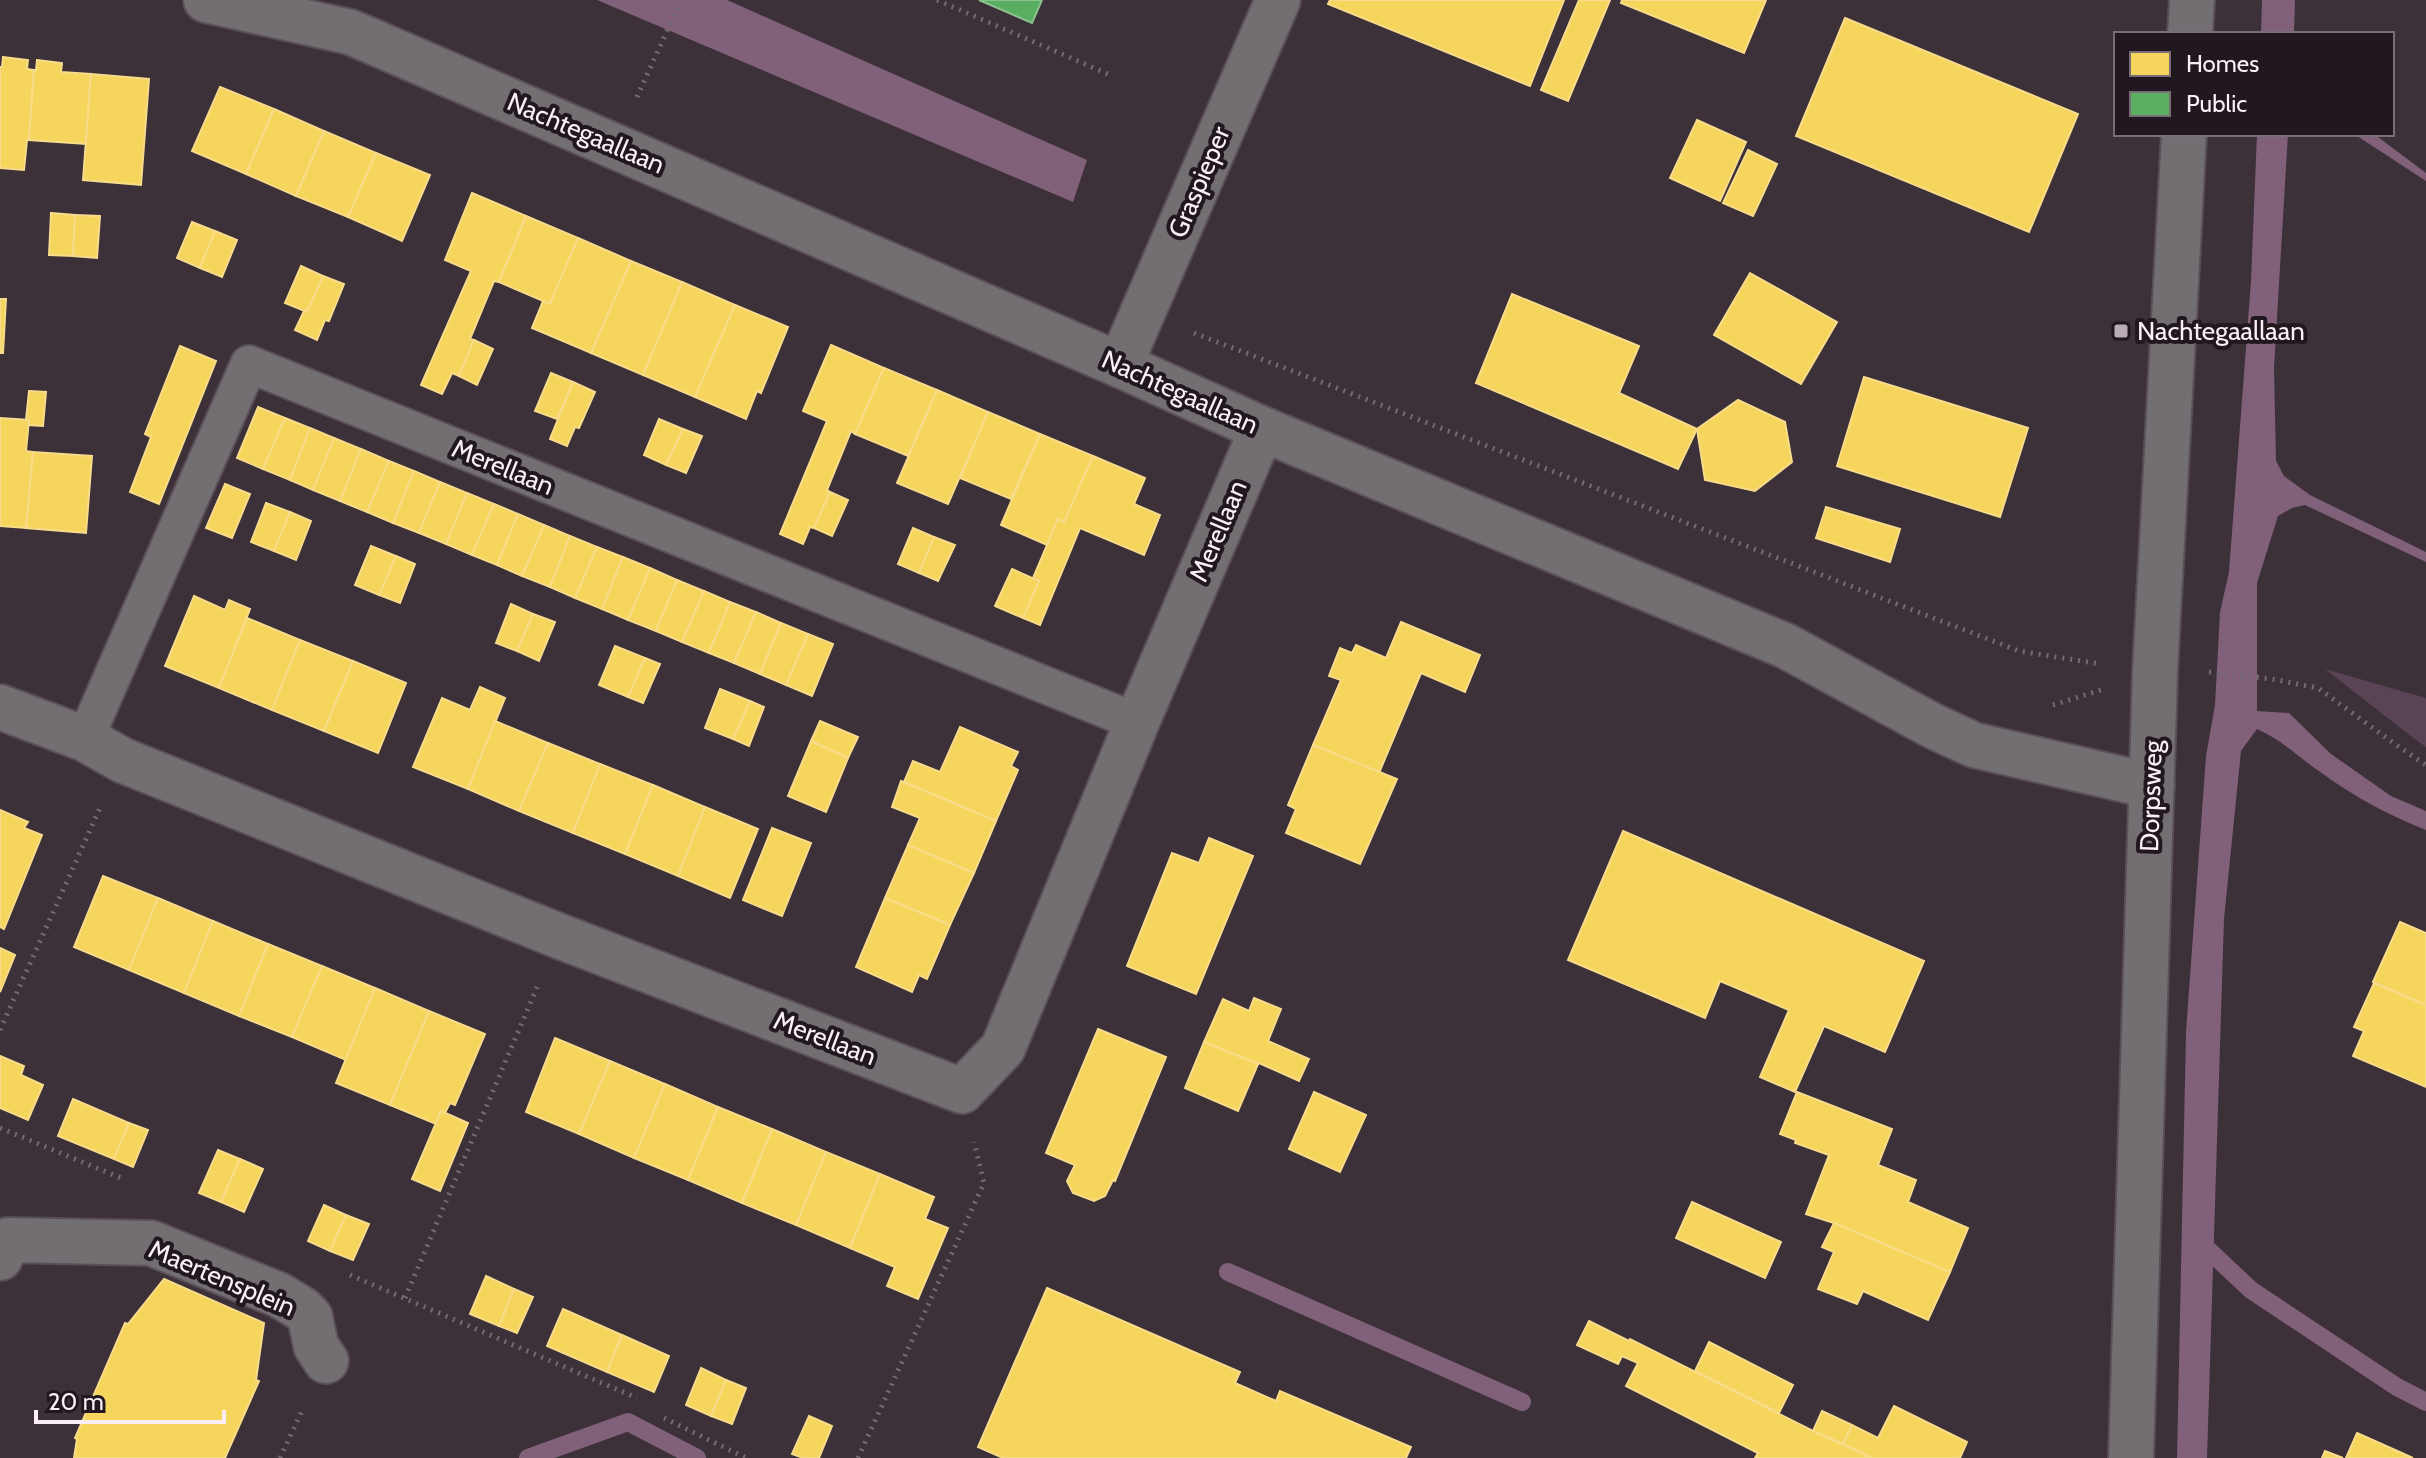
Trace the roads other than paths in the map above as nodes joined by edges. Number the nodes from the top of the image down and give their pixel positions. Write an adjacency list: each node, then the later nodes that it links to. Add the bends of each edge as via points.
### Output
1 (206, 0): 6 (street, Nachtegaallaan, via 350,32)
2 (1278, 0): 6 (street, Graspieper)
3 (2192, 0): 4 (street)
4 (2190, 32)
5 (2184, 136): 11 (street, Dorpsweg)
6 (1120, 365): 7 (street, Nachtegaallaan)
7 (1262, 429): 9 (street, Merellaan); 11 (street, Nachtegaallaan, via 1786,646 1974,745)
8 (0, 707): 10 (street, Merellaan)
9 (1137, 722): 10 (street, Merellaan, via 1003,1048 962,1091 559,936 122,760); 10 (lane, Merellaan, via 249,364)
10 (85, 739)
11 (2152, 786): 14 (street, Dorpsweg)
12 (0, 1258): 13 (street, Maertensplein, via 8,1240 151,1243 302,1309)
13 (326, 1361)
14 (2131, 1458)

